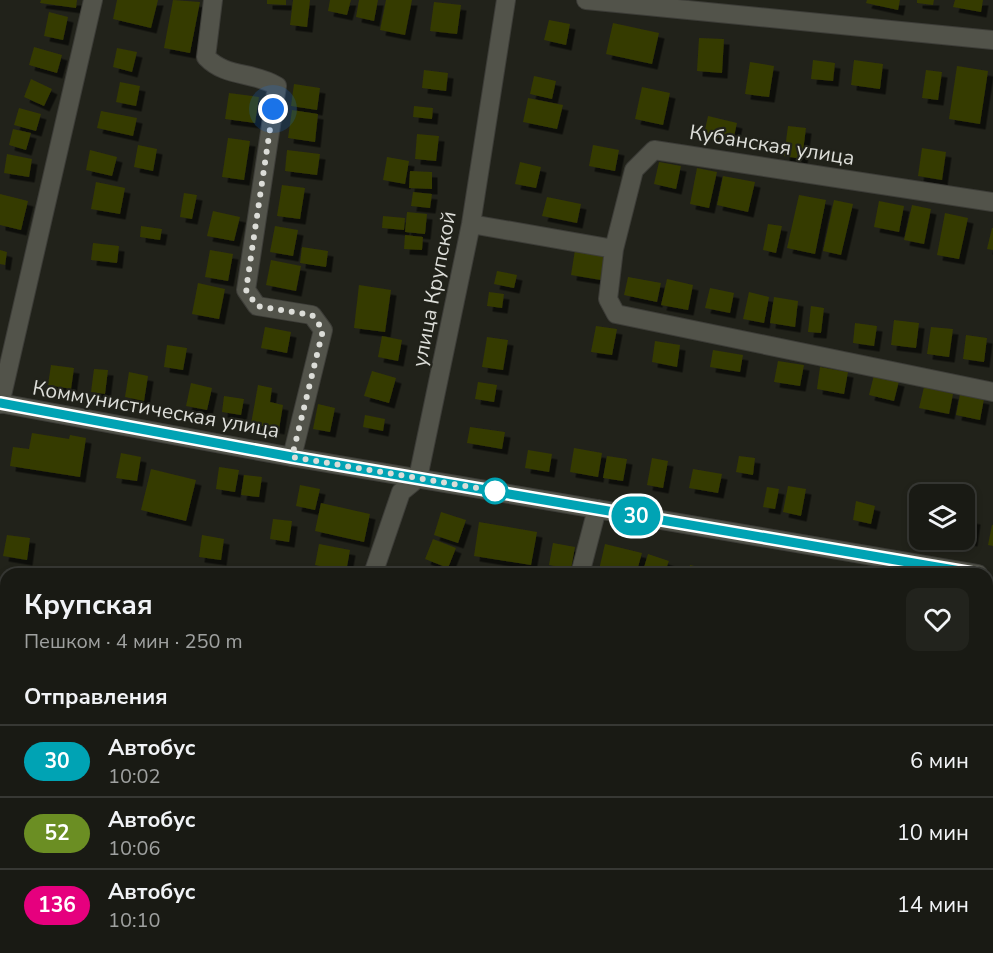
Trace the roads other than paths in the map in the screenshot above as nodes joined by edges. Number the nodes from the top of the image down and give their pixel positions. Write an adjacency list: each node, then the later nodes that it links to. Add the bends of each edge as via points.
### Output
1 (93, 0): 10 (street)
2 (213, 0): 11 (street, via 206,57 218,69 265,78 277,86 246,290 257,306 312,315 323,330)
3 (506, 0): 7 (street, улица Крупской)
4 (586, 0): 5 (street)
5 (993, 40)
6 (993, 202): 8 (street, Кубанская улица, via 654,150 634,170)
7 (471, 224): 8 (street); 12 (street, улица Крупской)
8 (614, 249): 9 (street, Кубанская улица, via 608,299 616,314)
9 (993, 392)
10 (0, 404): 11 (street, Коммунистическая улица)
11 (292, 457): 12 (street, Коммунистическая улица)
12 (418, 478): 13 (street, Коммунистическая улица); 14 (street, via 400,492)
13 (597, 509): 15 (street); 16 (street, Коммунистическая улица)
14 (375, 568)
15 (582, 568)
16 (943, 568)

